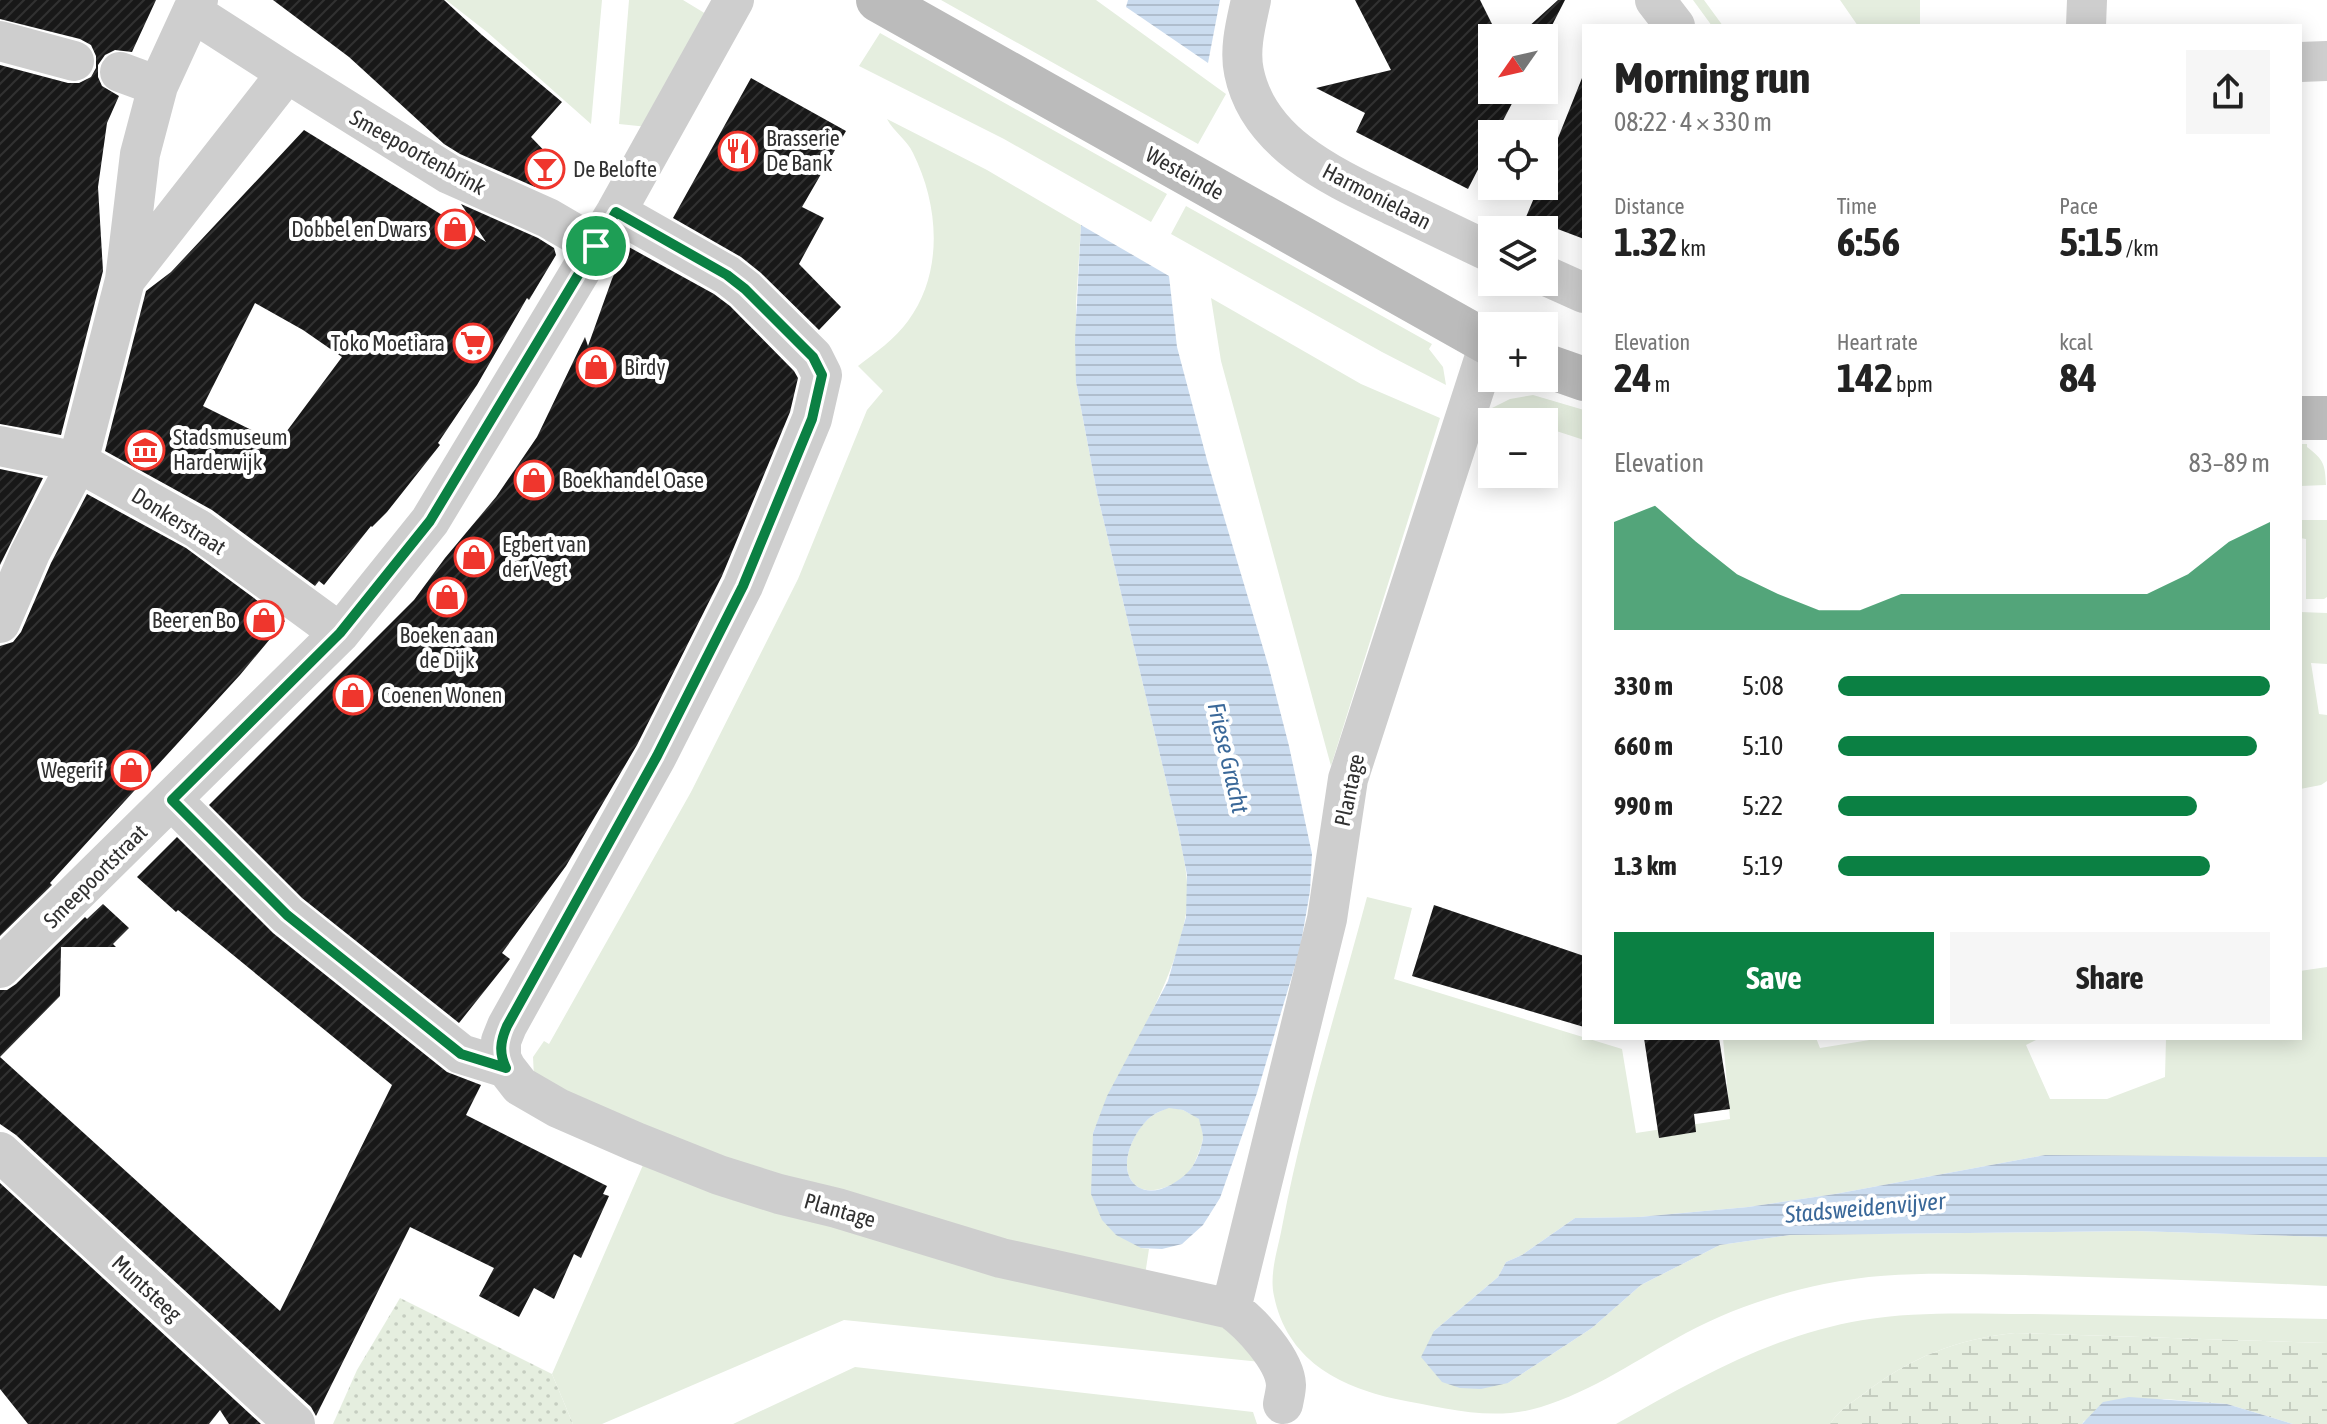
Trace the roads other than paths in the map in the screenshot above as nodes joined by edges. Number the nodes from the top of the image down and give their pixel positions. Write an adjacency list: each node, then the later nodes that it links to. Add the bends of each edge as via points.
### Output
1 (734, 0): 16 (street, Smeepoortstraat)
2 (878, 0): 22 (street, Westeinde)
3 (1251, 0): 18 (street, Harmonielaan, via 1242,59 1257,107 1275,131 1343,182)
4 (1655, 0): 7 (street)
5 (2087, 0): 8 (street)
6 (195, 6): 14 (street, Smeepoortenbrink); 15 (street, Smeepoortenbrink)
7 (1673, 24)
8 (2086, 24)
9 (0, 41): 10 (street)
10 (74, 61)
11 (2327, 61): 12 (street)
12 (2302, 62)
13 (120, 72): 15 (street)
14 (287, 73): 17 (street, Smeepoortenbrink, via 449,174 548,218); 19 (street, Smeepoortenbrink)
15 (158, 86): 19 (street, Smeepoortenbrink, via 140,154)
16 (616, 212): 17 (street, Smeepoortstraat); 34 (street, via 745,289 813,357 822,375 812,419 743,586 657,756 507,1026 501,1041)
17 (596, 246): 31 (street, Smeepoortstraat, via 430,521)
18 (1478, 246)
19 (125, 280): 29 (street, Smeepoortenbrink)
20 (1558, 281): 21 (street)
21 (1582, 292)
22 (1478, 338)
23 (1558, 370): 24 (street)
24 (1582, 378)
25 (1478, 382): 36 (street, Plantage, via 1348,779 1327,919)
26 (2302, 418): 27 (street)
27 (2327, 418)
28 (0, 446): 29 (street, Donkerstraat)
29 (78, 462): 30 (street, Smeepoortenbrink); 31 (street, Donkerstraat, via 198,529)
30 (0, 623)
31 (340, 633): 32 (street, Smeepoortstraat)
32 (172, 800): 33 (street, Smeepoortstraat); 34 (street, via 311,935 461,1054)
33 (0, 968)
34 (506, 1068): 36 (street, Plantage, via 520,1086 558,1108 719,1175 1001,1258)
35 (0, 1152): 38 (street, Muntsteeg)
36 (1231, 1309): 37 (street, via 1249,1322 1278,1364 1286,1384)
37 (1283, 1404)
38 (295, 1424)

